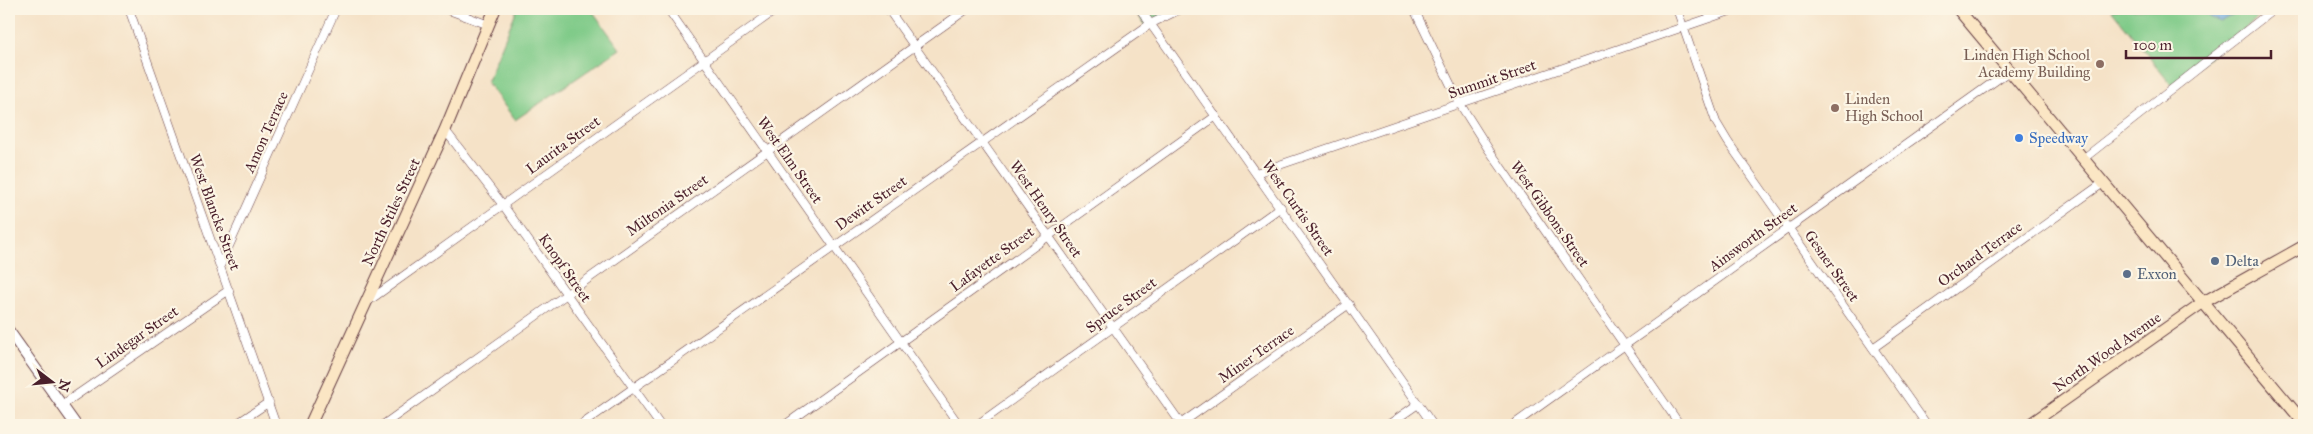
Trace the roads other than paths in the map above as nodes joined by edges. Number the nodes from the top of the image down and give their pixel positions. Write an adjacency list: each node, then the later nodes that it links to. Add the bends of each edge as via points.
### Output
1 (128, 9): 36 (street, West Blancke Street)
2 (336, 9): 36 (street, Amon Terrace)
3 (446, 9): 17 (street)
4 (495, 9): 17 (main road, North Stiles Street)
5 (668, 9): 20 (street, West Elm Street)
6 (777, 9): 20 (street, Laurita Street)
7 (888, 9): 19 (street, West Henry Street)
8 (967, 9): 19 (street, Miltonia Street)
9 (1140, 9): 16 (street, West Curtis Street)
10 (1182, 9): 16 (street, Dewitt Street)
11 (1414, 9): 22 (street, West Gibbons Street)
12 (1676, 9): 18 (street, Gesner Street)
13 (1736, 9): 18 (street, Summit Street)
14 (1958, 9): 21 (main road)
15 (2274, 9): 27 (street)
16 (1150, 24): 23 (street, West Curtis Street); 25 (street, Dewitt Street)
17 (489, 25): 24 (main road, North Stiles Street)
18 (1683, 27): 22 (street, Summit Street); 32 (street, Gesner Street, via 1716,122)
19 (914, 46): 25 (street, West Henry Street); 26 (street, Miltonia Street)
20 (704, 61): 26 (street, West Elm Street); 30 (street, Laurita Street)
21 (2009, 70): 27 (main road); 32 (street, Ainsworth Street)
22 (1460, 104): 28 (street, Summit Street); 45 (street, West Gibbons Street)
23 (1216, 116): 28 (street, West Curtis Street); 33 (street, Lafayette Street)
24 (445, 130): 30 (street, Knopf Street); 39 (main road, North Stiles Street)
25 (982, 142): 33 (street, West Henry Street); 34 (street, Dewitt Street)
26 (767, 151): 34 (street, West Elm Street); 38 (street, Miltonia Street)
27 (2083, 159): 29 (main road)
28 (1256, 173): 31 (street, West Curtis Street)
29 (2102, 183): 40 (main road); 46 (street, Orchard Terrace)
30 (503, 204): 38 (street, Knopf Street); 39 (street, Laurita Street)
31 (1281, 208): 41 (street, West Curtis Street); 42 (street, Spruce Street)
32 (1788, 228): 45 (street, Ainsworth Street); 46 (street, Gesner Street)
33 (1048, 236): 42 (street, West Henry Street); 44 (street, Lafayette Street)
34 (834, 246): 44 (street, West Elm Street); 47 (street, Dewitt Street)
35 (2304, 246): 40 (main road, North Wood Avenue)
36 (220, 266): 37 (street, West Blancke Street)
37 (228, 290): 48 (street, West Blancke Street); 50 (street, Lindegar Street)
38 (566, 293): 47 (street, Knopf Street); 56 (street, Miltonia Street)
39 (365, 303): 55 (main road, North Stiles Street)
40 (2202, 303): 51 (main road); 68 (main road, North Wood Avenue)
41 (1349, 304): 49 (street, West Curtis Street); 62 (street, Miner Terrace)
42 (1113, 328): 61 (street, Spruce Street); 62 (street, West Henry Street)
43 (9, 331): 50 (street)
44 (901, 342): 59 (street, Lafayette Street); 60 (street, West Elm Street)
45 (1625, 345): 65 (street, Ainsworth Street); 66 (street, West Gibbons Street)
46 (1872, 348): 67 (street, Gesner Street)
47 (633, 388): 57 (street, Dewitt Street); 58 (street, Knopf Street)
48 (268, 402): 53 (street); 54 (street, West Blancke Street)
49 (1418, 404): 63 (street); 64 (street, West Curtis Street)
50 (62, 406): 52 (street)
51 (2304, 423)
52 (76, 425)
53 (235, 425)
54 (276, 425)
55 (310, 425)
56 (383, 425)
57 (581, 425)
58 (660, 425)
59 (785, 425)
60 (959, 425)
61 (977, 425)
62 (1181, 425)
63 (1388, 425)
64 (1433, 425)
65 (1513, 425)
66 (1680, 425)
67 (1928, 425)
68 (2029, 425)

